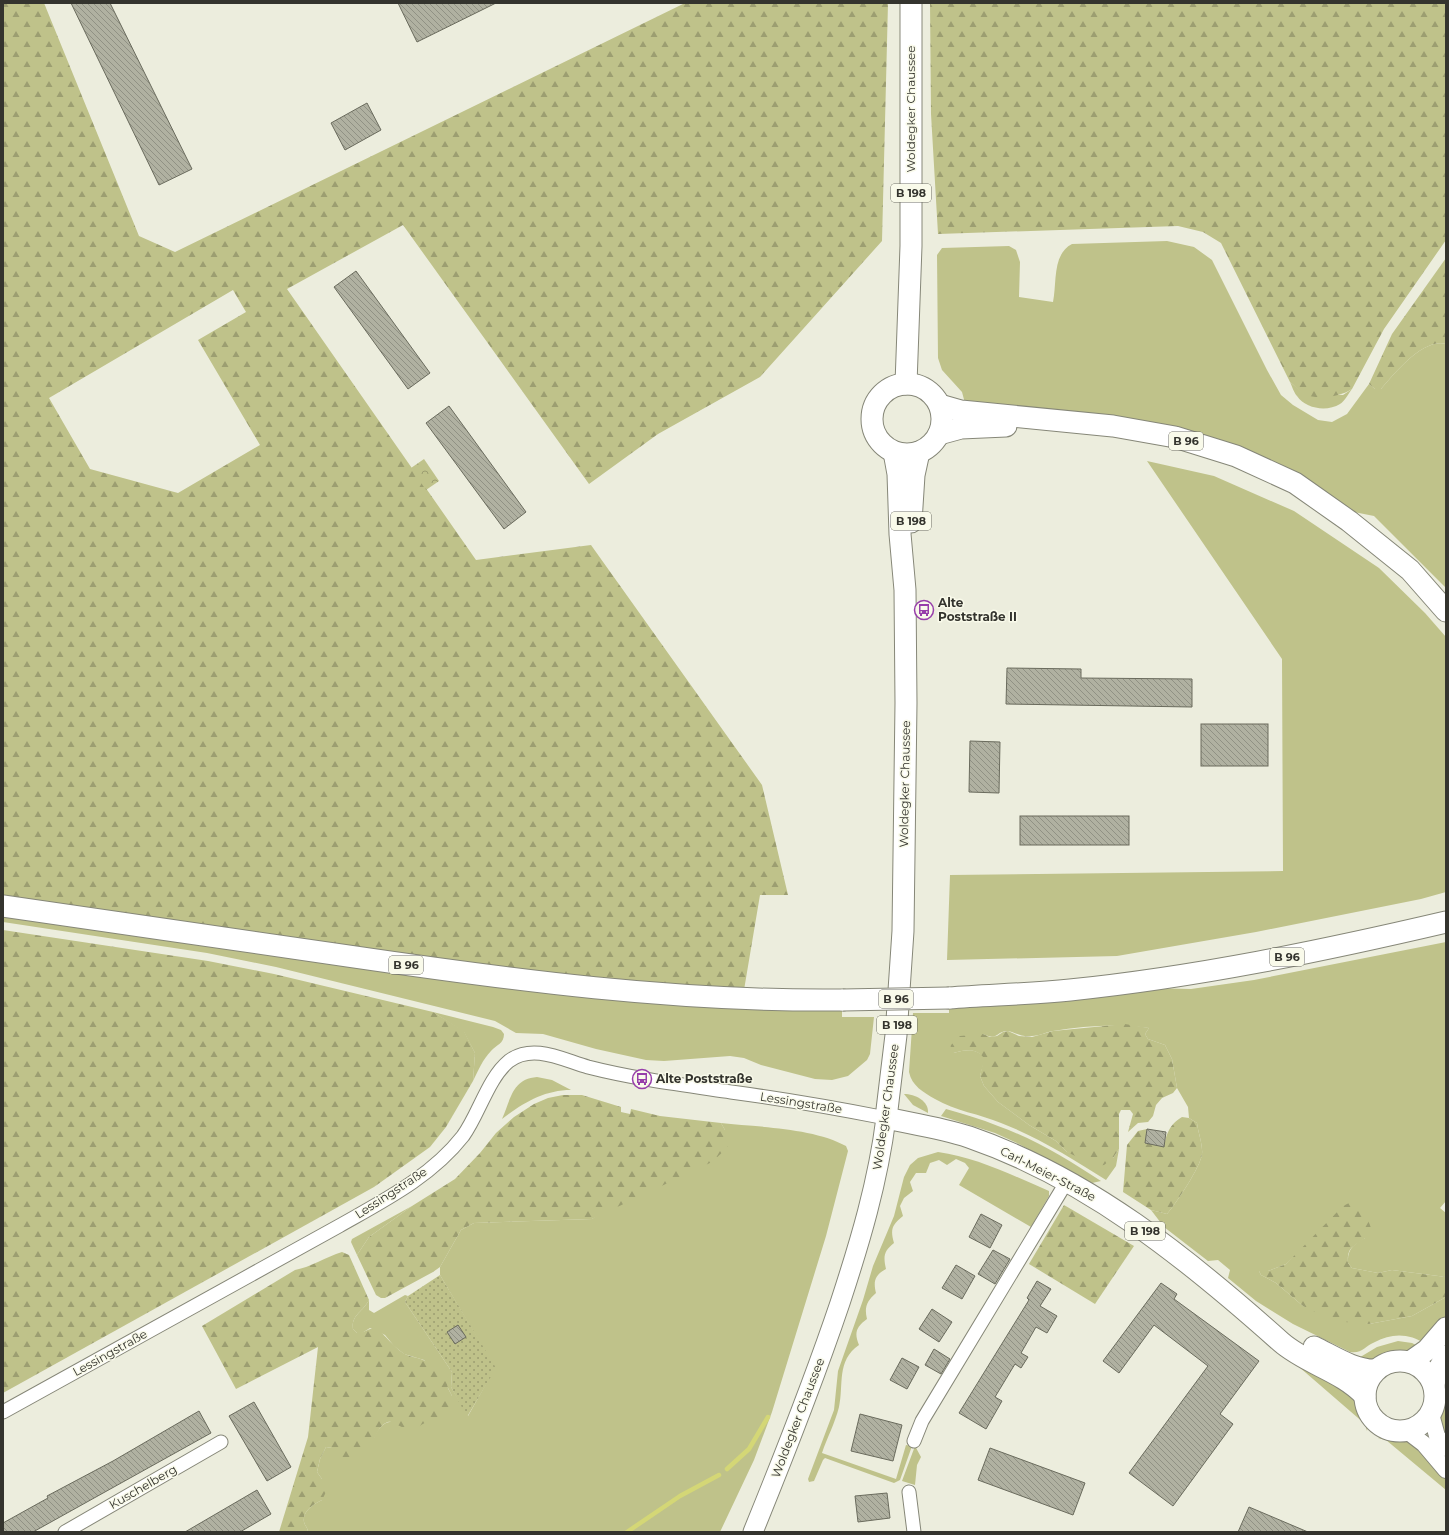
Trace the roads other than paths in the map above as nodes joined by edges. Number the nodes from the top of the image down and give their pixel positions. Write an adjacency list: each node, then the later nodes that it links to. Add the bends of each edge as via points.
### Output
1 (911, 3): 2 (main road, Woldegker Chaussee / B 198, via 911,246)
2 (906, 384): 3 (main road, via 929,391); 6 (main road, via 896,385 887,390 879,398 872,418 879,441)
3 (940, 405): 4 (main road, via 961,411); 5 (main road, via 942,425)
4 (1071, 422): 5 (main road, B 96, via 961,428); 9 (main road, B 96, via 1175,437 1236,456 1295,483 1349,521 1410,570)
5 (939, 434): 7 (main road, via 928,448)
6 (894, 452): 7 (main road); 8 (main road, Woldegker Chaussee / B 198, via 898,474)
7 (919, 452): 8 (main road, Woldegker Chaussee / B 198, via 914,475)
8 (905, 590): 13 (main road, Woldegker Chaussee / B 198, via 903,931 896,1035)
9 (1446, 611)
10 (3, 906): 12 (main road, B 96, bridge, via 461,972 650,994 737,999 949,998 1069,990 1287,957)
11 (1446, 915): 12 (main road, B 96)
12 (1440, 925)
13 (886, 1118): 14 (main road, Carl-Meier-Straße / B 198, via 968,1137 1029,1161); 22 (street, Lessingstraße, via 642,1079 545,1054 531,1052 519,1055 500,1071 463,1135 446,1155 424,1174 339,1226); 31 (main road, Woldegker Chaussee, via 880,1158 853,1262 803,1408)
14 (1066, 1181): 15 (main road, Carl-Meier-Straße / B 198, via 1153,1237); 25 (street, via 922,1421)
15 (1267, 1327): 19 (main road, Carl-Meier-Straße / B 198, via 1286,1333 1356,1367 1368,1371); 21 (main road, Carl-Meier-Straße / B 198, via 1294,1351 1348,1381)
16 (1446, 1328): 18 (main road, via 1427,1350)
17 (1446, 1356): 20 (main road, via 1436,1374)
18 (1410, 1362): 19 (main road, via 1389,1363); 20 (main road, via 1424,1370)
19 (1376, 1370): 21 (main road, via 1368,1382)
20 (1434, 1385): 23 (main road, via 1435,1400)
21 (1365, 1396): 24 (main road, via 1368,1412 1378,1424 1393,1431)
22 (3, 1412)
23 (1431, 1414): 24 (main road, via 1420,1425); 27 (street, via 1438,1436)
24 (1408, 1431): 28 (street, via 1424,1444)
25 (914, 1441)
26 (220, 1442): 30 (street, Kuschelberg)
27 (1446, 1448)
28 (1446, 1470)
29 (909, 1492): 32 (street)
30 (65, 1532)
31 (753, 1532)
32 (914, 1532)

